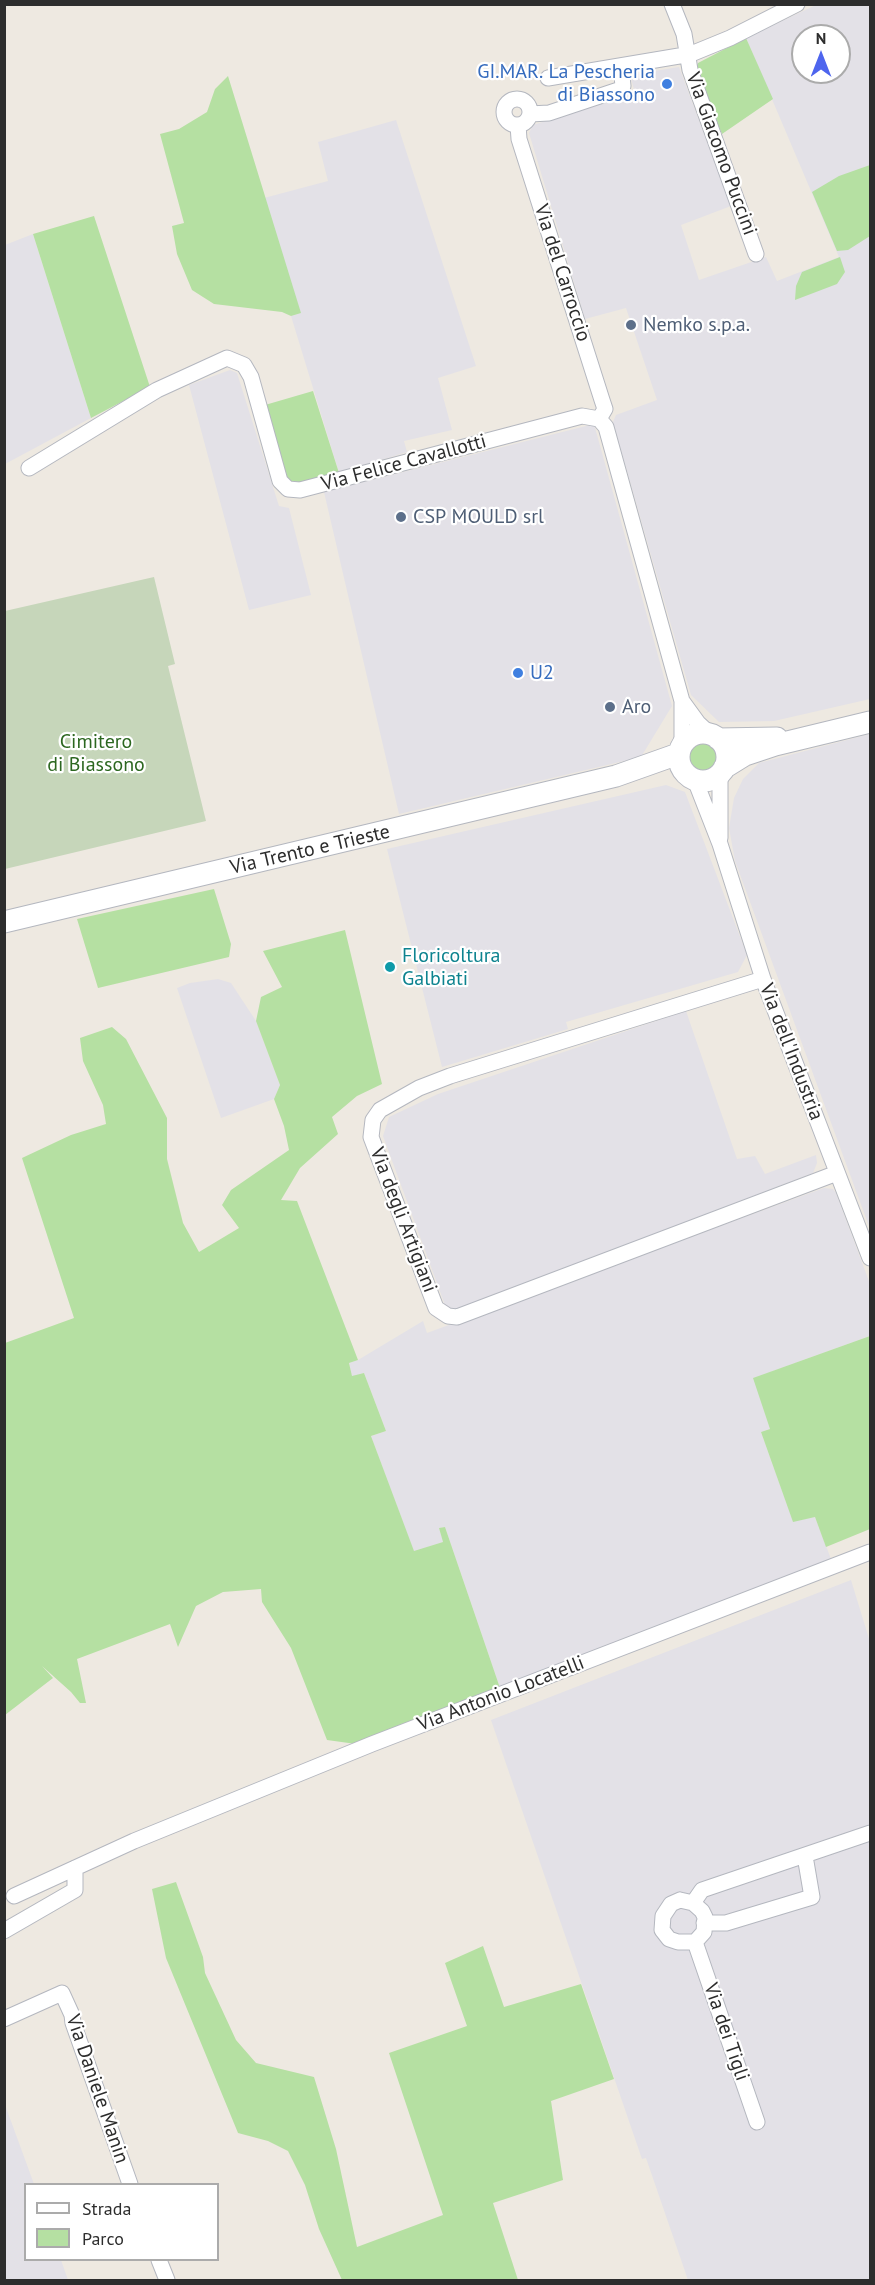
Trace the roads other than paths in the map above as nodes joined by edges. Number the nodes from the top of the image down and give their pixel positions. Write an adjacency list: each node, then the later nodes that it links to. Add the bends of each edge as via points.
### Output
1 (672, 4): 3 (street, Via Giacomo Puccini, via 684,34)
2 (788, 7): 3 (street, via 730,38)
3 (687, 55): 4 (street); 8 (street, Via Giacomo Puccini)
4 (621, 66): 5 (street); 6 (street, via 621,89 549,113)
5 (548, 78)
6 (530, 114): 7 (street, via 526,122); 7 (street, via 525,103 510,102 505,117)
7 (518, 125): 9 (street, Via del Carroccio, via 519,139 602,400 604,410)
8 (756, 254)
9 (599, 418): 10 (street, Via Felice Cavallotti, via 582,416 300,490 288,489 280,481 251,377 244,365 227,358 157,390); 11 (street, via 606,427)
10 (28, 468)
11 (682, 701): 13 (street); 15 (street)
12 (870, 722): 14 (street, Via Trento e Trieste)
13 (714, 737): 14 (street, Via Trento e Trieste); 15 (street, Via Trento e Trieste, via 694,735); 16 (street, via 725,747 727,758)
14 (802, 738): 16 (street, Via Trento e Trieste, via 745,755)
15 (680, 749): 17 (street, Via Trento e Trieste, via 670,759); 18 (street, via 680,766)
16 (722, 771): 18 (street, Via Trento e Trieste, via 704,782); 19 (street, Via dell'Industria)
17 (616, 776): 18 (street, Via Trento e Trieste, via 661,774); 20 (street, Via Trento e Trieste)
18 (691, 778): 19 (street, Via dell'Industria)
19 (720, 844): 21 (street, Via dell'Industria)
20 (4, 922)
21 (763, 979): 22 (street, Via dell'Industria); 22 (street, Via degli Artigiani, via 450,1076 380,1110 373,1120 371,1137 436,1308 457,1317)
22 (837, 1173): 23 (street, Via dell'Industria)
23 (870, 1258)
24 (870, 1552): 27 (street, Via Antonio Locatelli, via 372,1744)
25 (870, 1833): 26 (street)
26 (805, 1856): 29 (street, via 702,1890); 30 (street, via 812,1897 726,1923)
27 (75, 1868): 28 (street, Via Antonio Locatelli); 31 (street, via 75,1890)
28 (14, 1896)
29 (693, 1903): 30 (street, via 702,1911); 32 (street, via 680,1900 671,1904 663,1916 662,1930 669,1939)
30 (704, 1923): 32 (street, via 704,1932)
31 (4, 1931)
32 (695, 1942): 34 (street, Via dei Tigli)
33 (4, 2019): 35 (street, Via Daniele Manin, via 62,1993)
34 (758, 2122)
35 (130, 2183)
36 (160, 2261): 37 (street)
37 (166, 2280)

